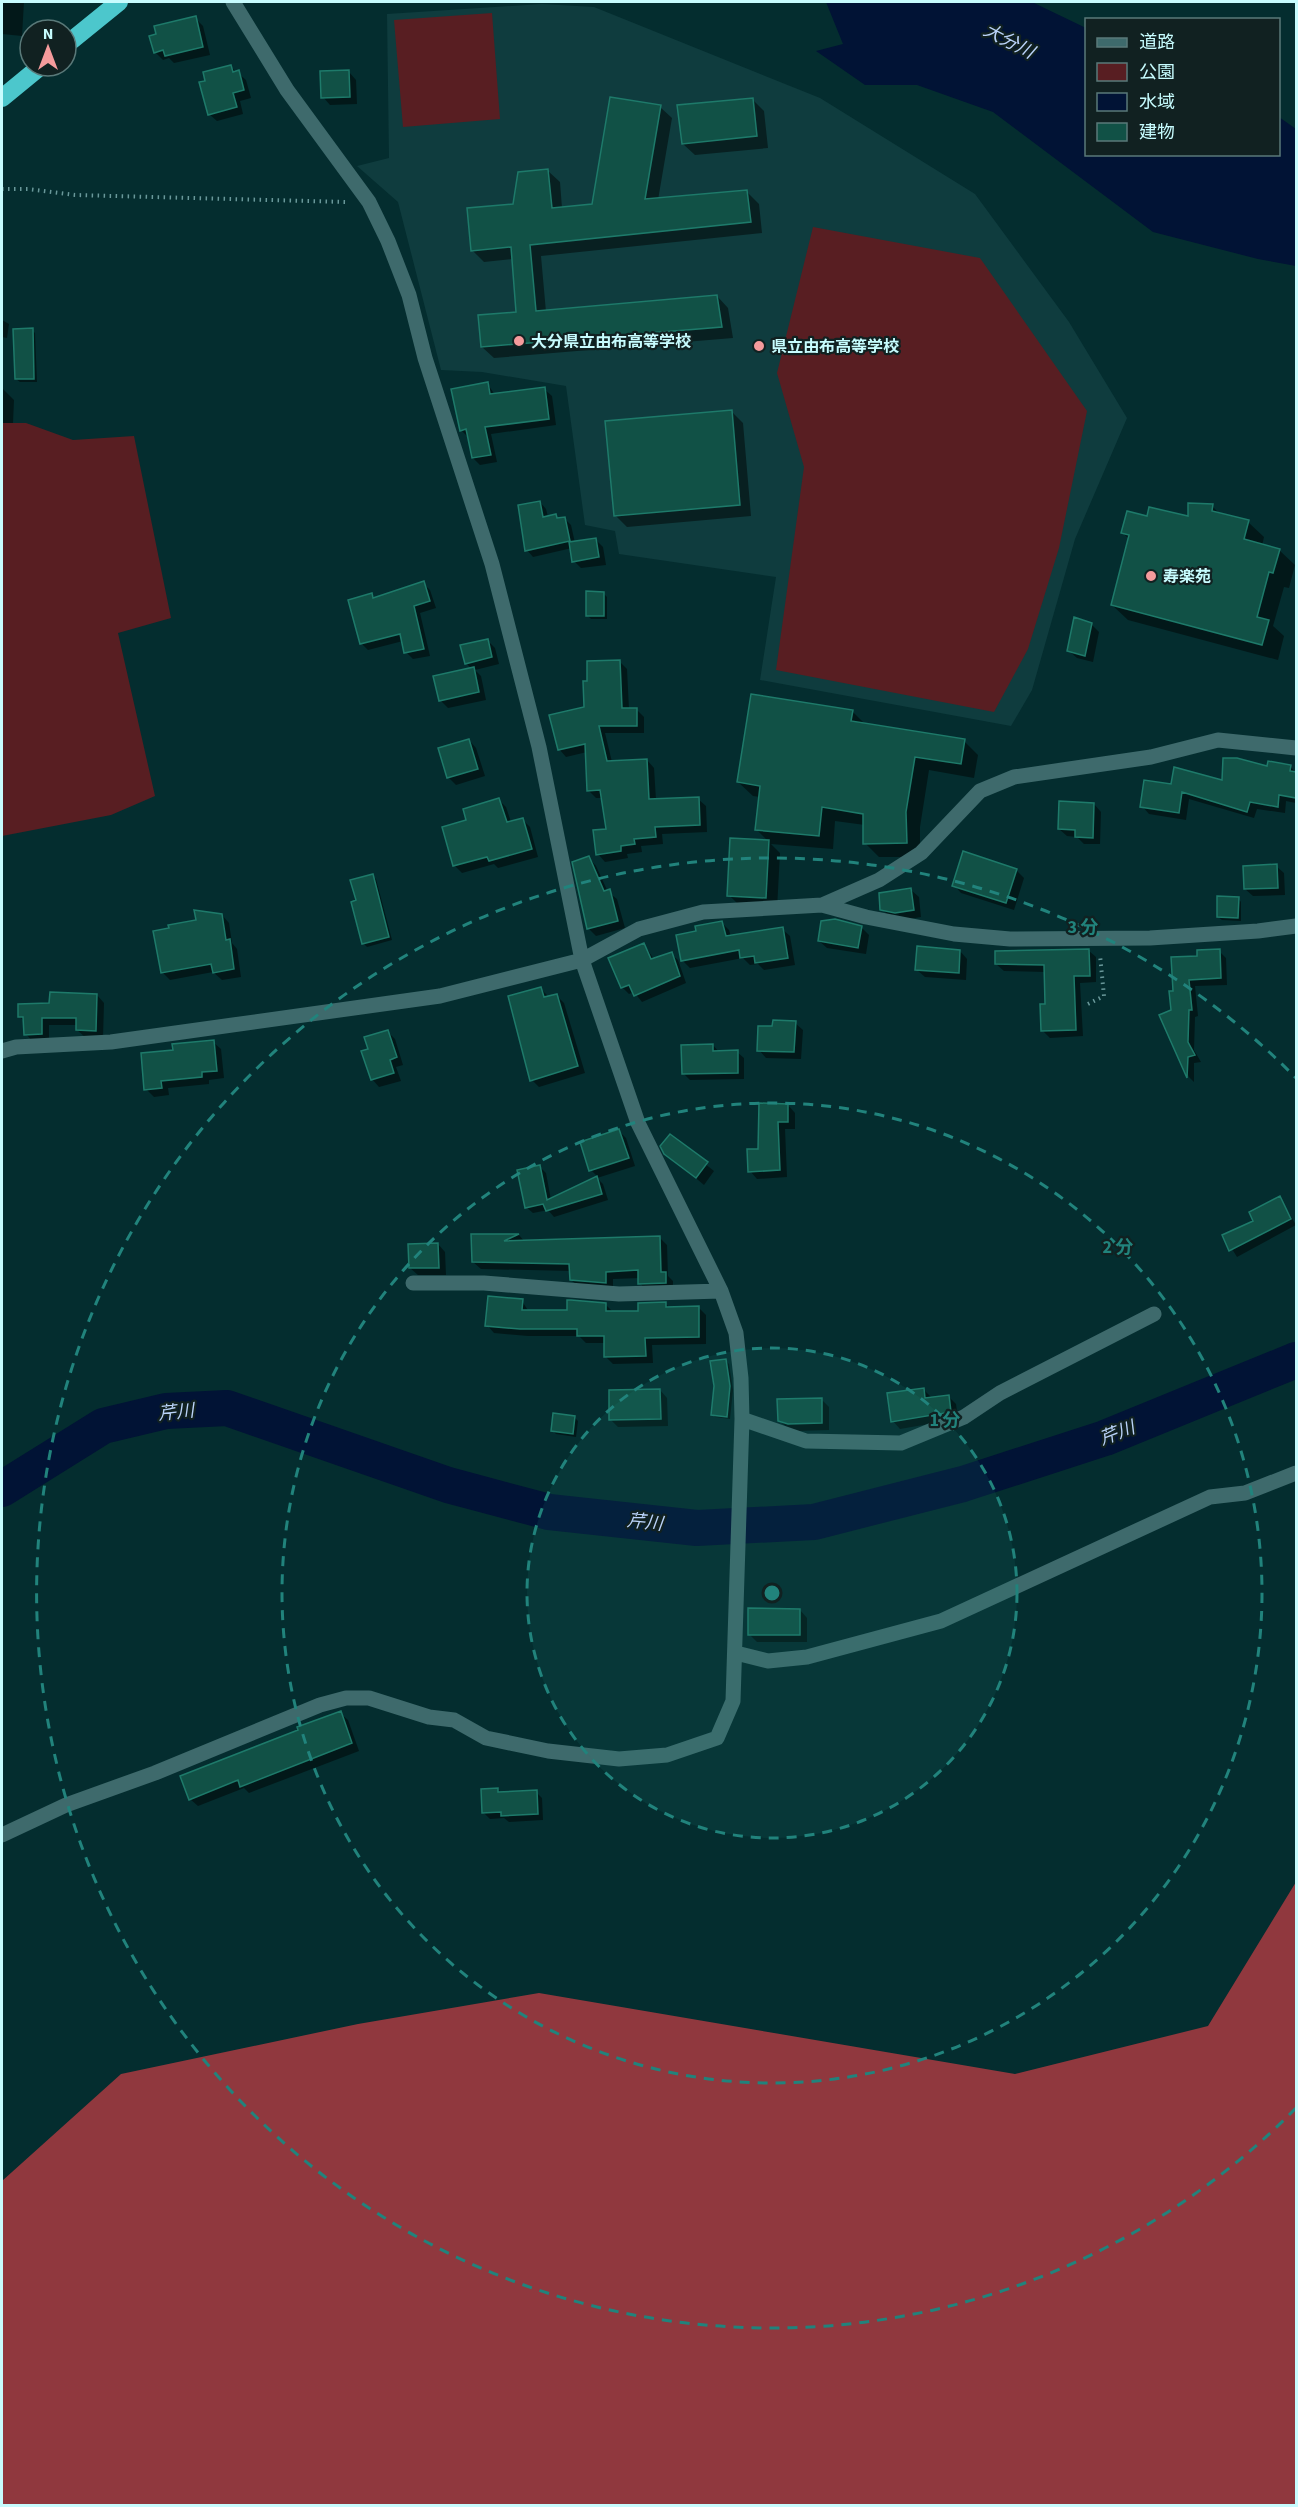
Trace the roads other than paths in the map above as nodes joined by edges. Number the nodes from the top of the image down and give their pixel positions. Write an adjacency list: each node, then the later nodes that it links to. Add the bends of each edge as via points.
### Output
1 (119, 2): 3 (highway)
2 (233, 2): 9 (street, via 293,99 369,202 409,295 425,358 492,564 539,747)
3 (78, 35)
4 (26, 78): 5 (highway)
5 (2, 98)
6 (1296, 748): 7 (street, via 1218,740 1151,757 1014,777 980,791 921,853 879,880)
7 (822, 905): 8 (street, via 954,934 1010,939 1098,939); 9 (street, via 703,912 639,929)
8 (1296, 926)
9 (582, 960): 10 (street, via 441,996 111,1042); 12 (street, via 638,1123)
10 (2, 1050)
11 (412, 1283): 12 (street, via 484,1283 619,1294)
12 (721, 1291): 14 (street, via 736,1334)
13 (1154, 1314): 14 (street, via 1000,1393 964,1417 902,1443 806,1441)
14 (742, 1419): 16 (street)
15 (1296, 1473): 16 (street, via 1245,1493 1210,1497 941,1621 807,1657 768,1661)
16 (736, 1653): 17 (street, via 733,1701 717,1738 667,1755 619,1759 548,1751 486,1738 454,1720 429,1717 369,1698 346,1698 66,1805)
17 (2, 1835)

